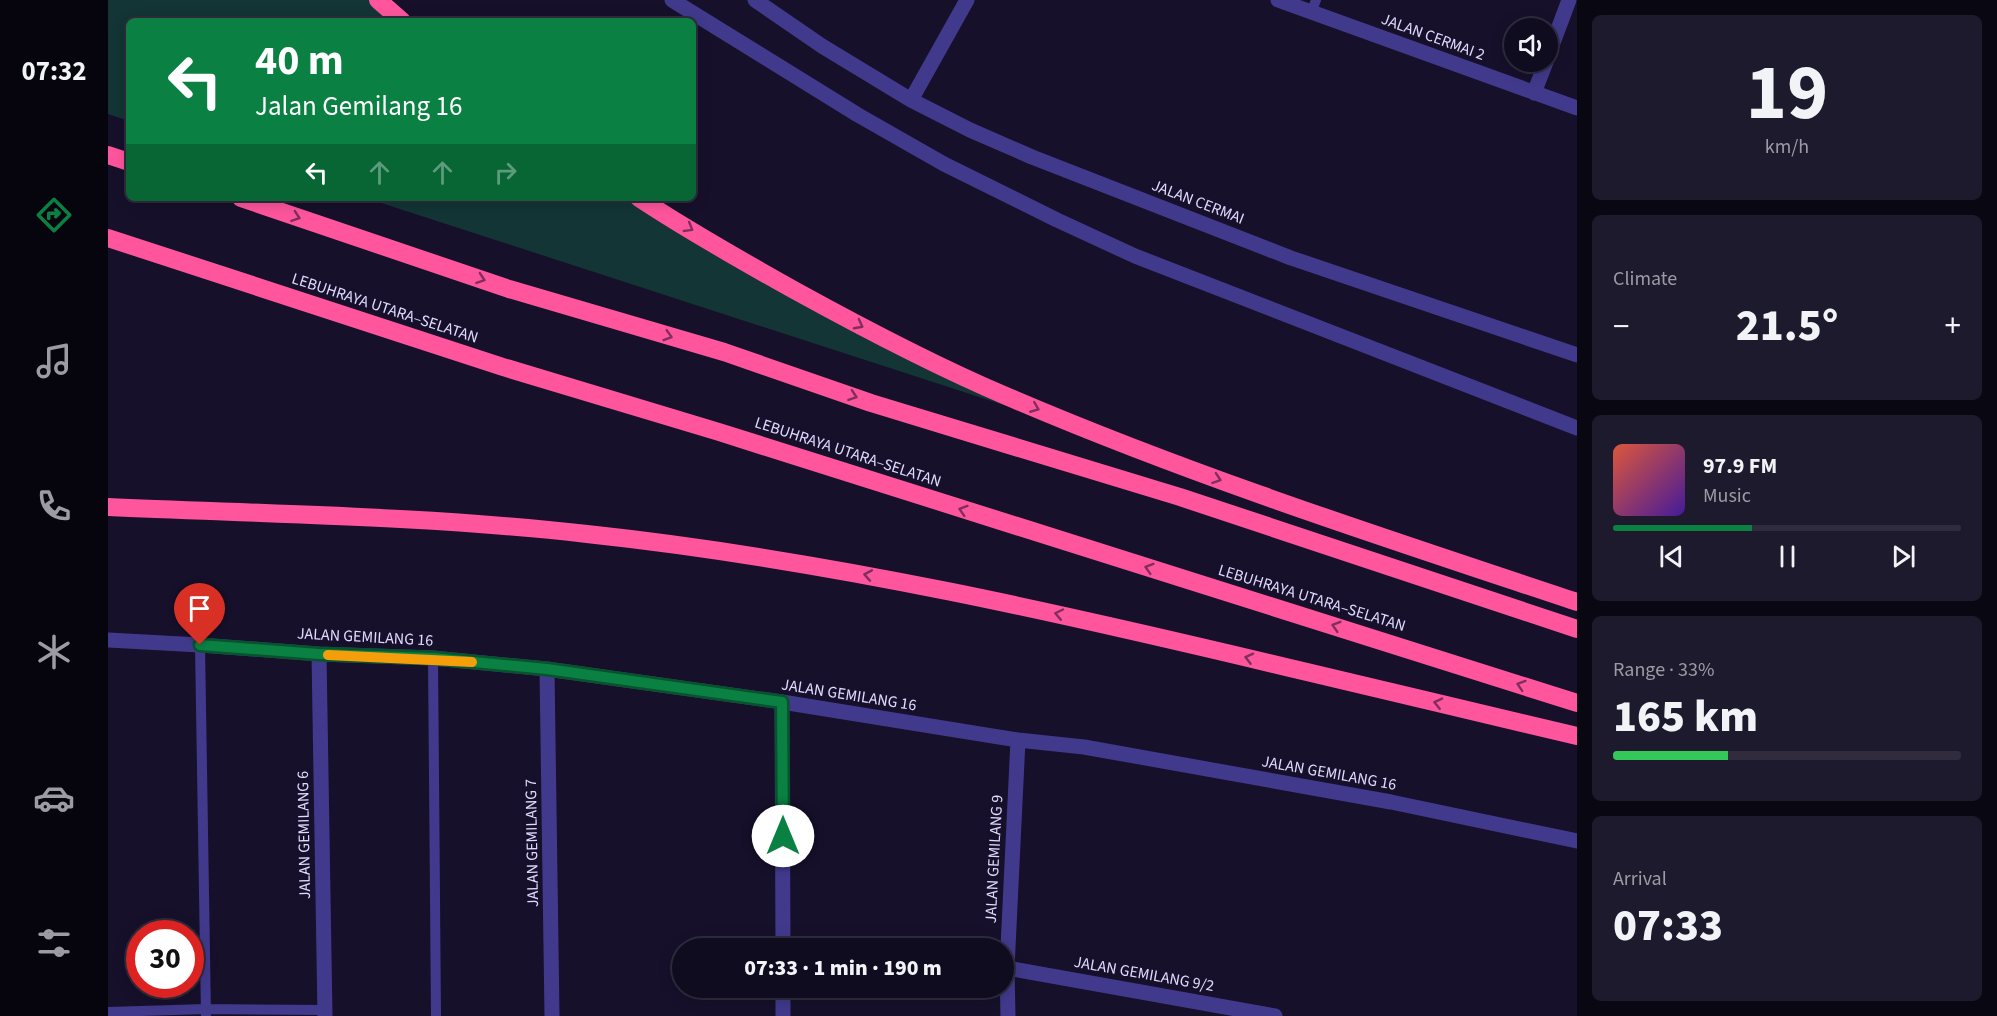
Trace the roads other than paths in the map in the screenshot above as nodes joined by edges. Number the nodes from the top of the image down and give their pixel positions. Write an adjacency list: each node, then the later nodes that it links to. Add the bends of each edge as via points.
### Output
1 (378, 0): 8 (highway)
2 (672, 0): 20 (street, via 858,115 944,164 1057,220 1135,256)
3 (755, 0): 12 (street, JALAN CERMAI)
4 (967, 0): 12 (street)
5 (1278, 0): 7 (street, JALAN CERMAI 2)
6 (1569, 0): 9 (street)
7 (1313, 6): 11 (street, JALAN CERMAI 2)
8 (399, 18)
9 (1558, 29)
10 (1542, 72): 11 (street)
11 (1534, 93): 13 (street, JALAN CERMAI 2)
12 (911, 100): 19 (street, JALAN CERMAI, via 1032,157 1291,258)
13 (1577, 108)
14 (108, 156): 15 (highway)
15 (126, 161)
16 (250, 201): 23 (highway, one-way to 23, via 509,289 724,352)
17 (644, 201): 22 (highway, one-way to 22, via 847,319 1004,395 1195,471)
18 (108, 238): 30 (highway, LEBUHRAYA UTARA–SELATAN, one-way to 18, via 753,442 503,367)
19 (1577, 355)
20 (1577, 428)
21 (108, 507): 31 (highway, one-way to 21, via 987,599 692,547 508,526)
22 (1577, 602)
23 (1577, 628)
24 (108, 640): 25 (street, JALAN GEMILANG 16)
25 (200, 645): 26 (street, JALAN GEMILANG 16); 40 (lane)
26 (319, 654): 27 (street, JALAN GEMILANG 16); 41 (street, JALAN GEMILANG 6)
27 (433, 658): 28 (street, JALAN GEMILANG 16); 42 (lane)
28 (547, 669): 29 (street, JALAN GEMILANG 16); 43 (street, JALAN GEMILANG 7)
29 (782, 702): 32 (street, JALAN GEMILANG 16); 34 (street)
30 (1577, 703)
31 (1577, 736)
32 (1018, 740): 33 (street, JALAN GEMILANG 16, via 1084,747 1391,802); 35 (street, JALAN GEMILANG 9)
33 (1577, 841)
34 (783, 938)
35 (1008, 938)
36 (1014, 969): 46 (street, JALAN GEMILANG 9/2)
37 (783, 998): 44 (street)
38 (1008, 998): 45 (street, JALAN GEMILANG 9)
39 (108, 1012): 40 (lane)
40 (206, 1013): 41 (lane)
41 (325, 1013)
42 (436, 1016)
43 (552, 1016)
44 (783, 1016)
45 (1008, 1016)
46 (1275, 1016)

